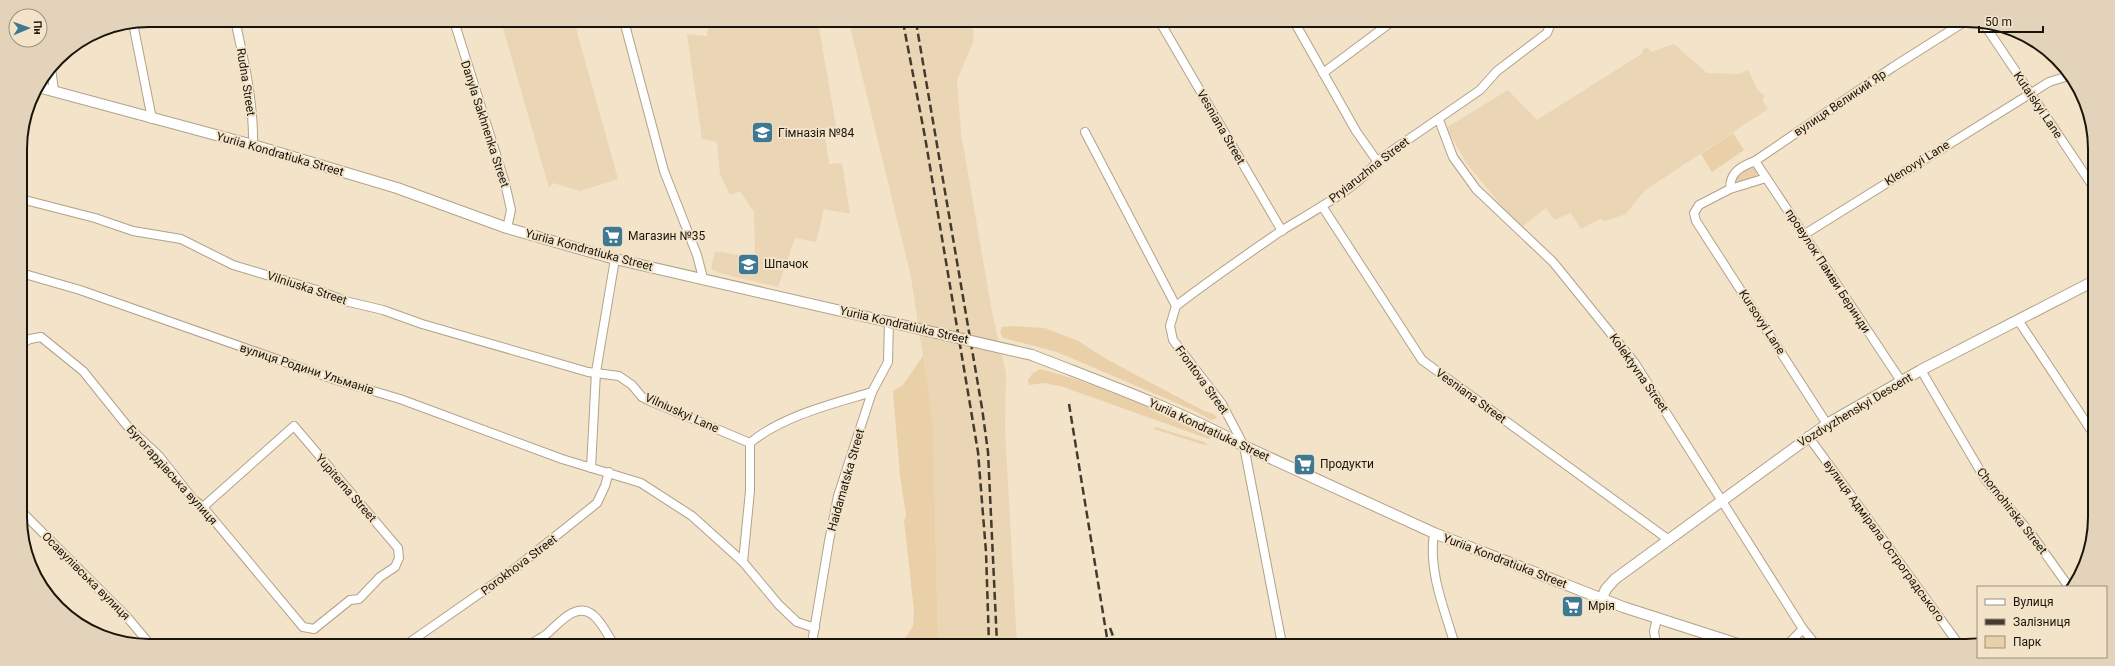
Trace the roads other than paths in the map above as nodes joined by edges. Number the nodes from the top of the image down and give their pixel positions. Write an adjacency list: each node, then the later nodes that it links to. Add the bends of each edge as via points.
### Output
1 (236, 27): 20 (street, Rudna Street, via 254,128)
2 (456, 27): 28 (street, Danyla Sakhnenka Street, via 505,183 511,210)
3 (626, 27): 33 (street, via 664,171 697,254)
4 (1163, 27): 29 (street, Vesniana Street)
5 (1297, 27): 11 (street)
6 (1385, 27): 11 (street)
7 (1549, 27): 18 (street, Pryiaruzhna Street, via 1547,33 1497,72 1480,90)
8 (1956, 27): 22 (street, вулиця Великий Яр)
9 (134, 28): 17 (street)
10 (1987, 29): 16 (street, Kutaiskyi Lane)
11 (1323, 73): 21 (street, via 1356,132)
12 (52, 75): 15 (street)
13 (2064, 77): 16 (street, Klenovyi Lane, via 2049,82)
14 (43, 88): 15 (street, Yuriia Kondratiuka Street)
15 (54, 91): 17 (street, Yuriia Kondratiuka Street)
16 (2030, 94): 24 (street, Kutaiskyi Lane); 30 (street, Klenovyi Lane)
17 (152, 119): 20 (street, Yuriia Kondratiuka Street)
18 (1439, 120): 21 (street, Pryiaruzhna Street); 50 (street, Kolektyvna Street, via 1453,157 1476,189 1553,262 1634,362)
19 (1085, 132): 35 (street)
20 (253, 145): 28 (street, Yuriia Kondratiuka Street, via 397,188)
21 (1377, 161): 27 (street, Pryiaruzhna Street, via 1371,171)
22 (1755, 161): 23 (street, провулок Памви Беринди); 25 (street, вулиця Великий Яр, via 1735,171 1730,181)
23 (1766, 178): 25 (street); 30 (street, провулок Памви Беринди)
24 (2088, 179)
25 (1730, 189): 43 (street, Kursovyi Lane, via 1699,205 1694,213 1696,221)
26 (27, 201): 40 (street, Vilniuska Street, via 133,231 181,240 233,265 345,301 588,372)
27 (1322, 206): 29 (street, Pryiaruzhna Street); 54 (street, Vesniana Street, via 1422,360)
28 (507, 228): 31 (street, Yuriia Kondratiuka Street)
29 (1282, 231): 35 (street, Pryiaruzhna Street)
30 (1804, 234): 41 (street, провулок Памви Беринди)
31 (615, 259): 33 (street, Yuriia Kondratiuka Street); 40 (street)
32 (27, 275): 48 (street, вулиця Родини Ульманів, via 80,290 329,378 400,399)
33 (703, 278): 37 (street, Yuriia Kondratiuka Street)
34 (2088, 284): 36 (street, Vozdvyzhenskyi Descent)
35 (1176, 306): 47 (street, Frontova Street, via 1170,326 1172,340 1222,404)
36 (2018, 320): 39 (street, Vozdvyzhenskyi Descent); 44 (street)
37 (889, 322): 42 (street, Haidamatska Street, via 888,362); 47 (street, Yuriia Kondratiuka Street, bridge, via 1032,355 1129,393 1215,430)
38 (27, 341): 51 (street, Бугогардівська вулиця, via 41,337 83,371 128,427 158,456)
39 (1921, 370): 41 (street, Vozdvyzhenskyi Descent); 56 (street, Chornohirska Street, via 1985,479 2032,534)
40 (596, 372): 46 (street, Vilniuskyi Lane, via 619,376 632,385 642,397); 48 (street)
41 (1901, 381): 43 (street, Vozdvyzhenskyi Descent)
42 (872, 392): 46 (street, via 814,410 762,433); 59 (street, Haidamatska Street, via 838,496)
43 (1827, 424): 45 (street, Vozdvyzhenskyi Descent)
44 (2088, 425)
45 (1808, 436): 50 (street, Vozdvyzhenskyi Descent); 73 (street, вулиця Адмірала Остроградського)
46 (750, 443): 55 (street, via 750,491)
47 (1244, 446): 53 (street, Yuriia Kondratiuka Street); 67 (street, Frontova Street)
48 (592, 468): 49 (street, вулиця Родини Ульманів)
49 (609, 472): 55 (street, вулиця Родини Ульманів, via 641,483 692,516); 63 (street, Porokhova Street, via 597,503 512,571)
50 (1720, 501): 54 (street, Vozdvyzhenskyi Descent); 60 (street, Kolektyvna Street)
51 (203, 508): 61 (street, Бугогардівська вулиця, via 304,627); 61 (street, Yupiterna Street, via 294,426 398,548 399,558 395,567 380,577 359,599 350,600)
52 (27, 517): 62 (street, Осавулівська вулиця, via 127,617)
53 (1434, 533): 57 (street, Yuriia Kondratiuka Street); 68 (street, via 1431,549 1436,582)
54 (1668, 540): 57 (street, Vozdvyzhenskyi Descent, via 1615,579)
55 (743, 562): 59 (street, вулиця Родини Ульманів, via 779,606 797,622)
56 (2067, 585)
57 (1602, 598): 58 (street, Yuriia Kondratiuka Street)
58 (1657, 619): 69 (street); 70 (street, Yuriia Kondratiuka Street)
59 (815, 628): 66 (street, Haidamatska Street)
60 (1803, 629): 71 (street); 72 (street, Kolektyvna Street)
61 (314, 630)
62 (145, 639)
63 (414, 639)
64 (538, 639): 65 (street, via 555,624 577,611 585,610 595,616)
65 (610, 639)
66 (813, 639)
67 (1281, 639)
68 (1453, 639)
69 (1655, 639)
70 (1722, 639)
71 (1793, 639)
72 (1811, 639)
73 (1955, 639)

